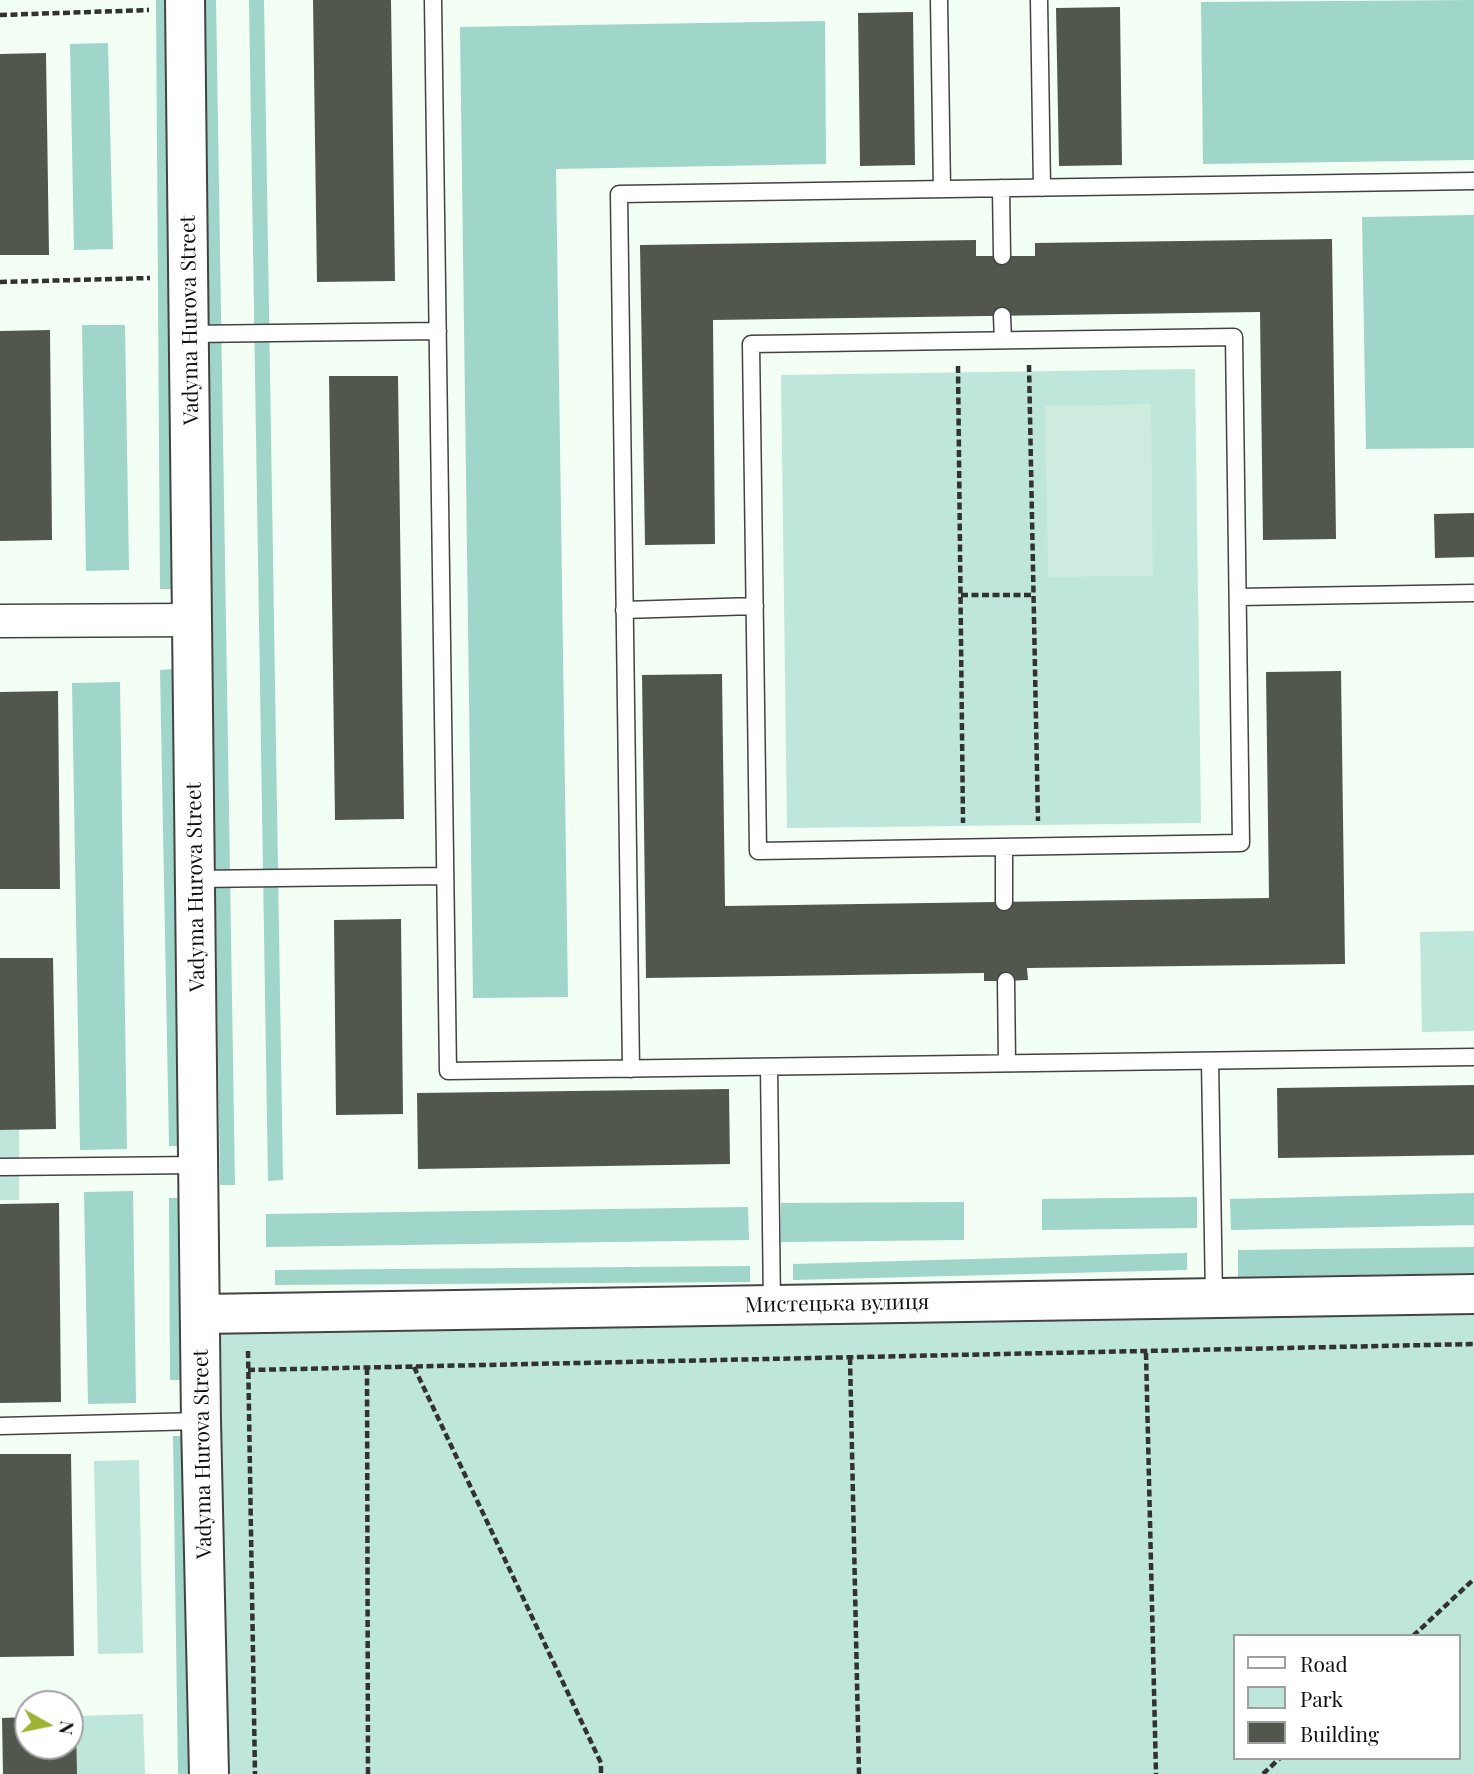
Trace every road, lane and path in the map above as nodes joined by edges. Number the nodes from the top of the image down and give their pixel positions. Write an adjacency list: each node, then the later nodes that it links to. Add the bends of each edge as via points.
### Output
1 (433, 0): 14 (lane)
2 (939, 0): 9 (lane)
3 (1040, 0): 8 (lane)
4 (185, 4): 5 (path); 11 (street, Vadyma Hurova Street)
5 (0, 15)
6 (1474, 181): 8 (lane)
7 (1001, 188): 8 (lane); 9 (lane); 10 (lane)
8 (1042, 188)
9 (942, 189): 24 (lane, via 619,194)
10 (1002, 256)
11 (189, 278): 12 (path); 15 (street, Vadyma Hurova Street)
12 (0, 282)
13 (1002, 316): 16 (lane)
14 (438, 331): 15 (lane); 30 (lane)
15 (190, 334): 25 (street, Vadyma Hurova Street)
16 (1003, 340): 17 (lane); 18 (lane)
17 (1029, 340): 21 (path); 22 (lane, via 1234,337)
18 (957, 341): 20 (path); 23 (lane, via 751,344)
19 (1474, 593): 22 (lane)
20 (961, 595): 21 (path); 29 (path)
21 (1034, 595): 28 (path)
22 (1238, 597): 28 (lane, via 1241,843)
23 (755, 606): 24 (lane); 29 (lane, via 758,851)
24 (624, 610): 38 (lane)
25 (193, 620): 26 (street); 31 (street, Vadyma Hurova Street)
26 (0, 621)
27 (1004, 847): 28 (lane); 29 (lane); 32 (lane)
28 (1038, 847)
29 (964, 848)
30 (446, 876): 31 (lane); 38 (lane, via 448,1071)
31 (196, 879): 39 (street, Vadyma Hurova Street)
32 (1004, 902)
33 (1006, 981): 36 (lane)
34 (1474, 1056): 35 (lane)
35 (1210, 1060): 36 (lane); 42 (lane)
36 (1007, 1063): 37 (lane)
37 (769, 1067): 38 (lane); 43 (lane)
38 (631, 1069)
39 (199, 1165): 40 (lane); 44 (street, Vadyma Hurova Street)
40 (0, 1167)
41 (1474, 1294): 42 (street, Мистецька вулиця)
42 (1214, 1298): 43 (street, Мистецька вулиця)
43 (772, 1306): 45 (street, Мистецька вулиця)
44 (201, 1314): 45 (street, Мистецька вулиця); 52 (street, Vadyma Hurova Street)
45 (249, 1314): 51 (path)
46 (1474, 1344): 47 (path)
47 (1146, 1353): 48 (path); 62 (path)
48 (850, 1359): 49 (path); 61 (path)
49 (414, 1367): 50 (path); 60 (path, via 601,1763)
50 (367, 1368): 51 (path); 59 (path)
51 (248, 1370): 58 (path)
52 (201, 1421): 53 (lane); 57 (street, Vadyma Hurova Street)
53 (0, 1426)
54 (1474, 1579): 55 (path)
55 (1415, 1634)
56 (1278, 1760): 63 (path)
57 (209, 1774)
58 (255, 1774)
59 (368, 1774)
60 (601, 1774)
61 (859, 1774)
62 (1156, 1774)
63 (1264, 1774)

